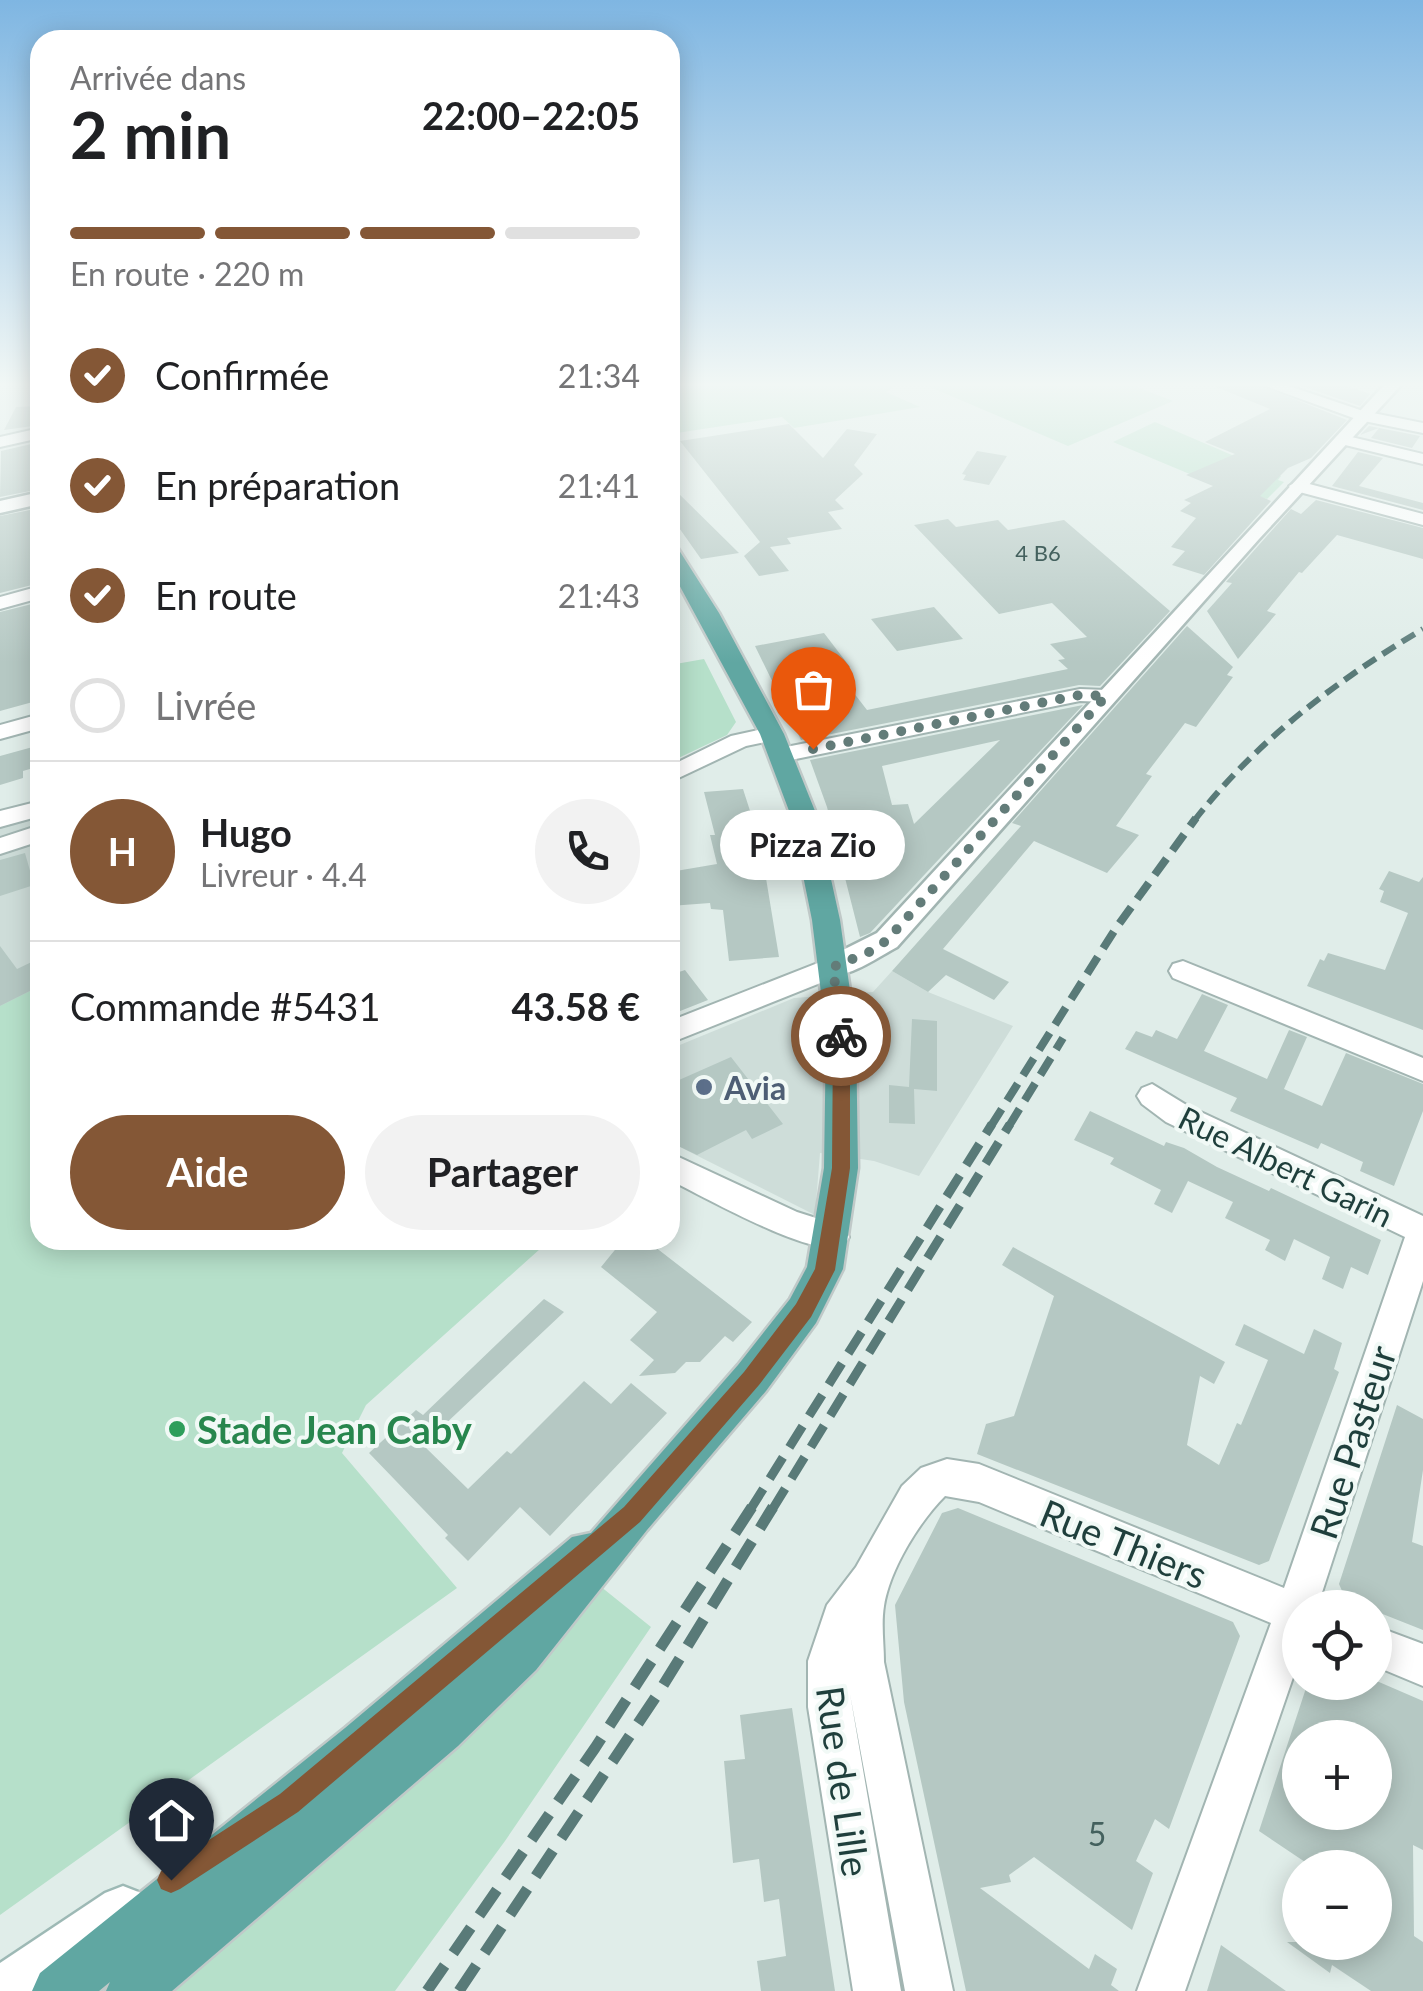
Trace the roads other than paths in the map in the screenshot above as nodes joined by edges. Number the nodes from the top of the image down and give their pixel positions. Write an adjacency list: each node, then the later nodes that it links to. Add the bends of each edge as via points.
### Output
1 (1307, 477): 2 (street)
2 (1298, 486): 5 (street); 9 (street)
3 (30, 500): 4 (street)
4 (0, 507)
5 (1423, 520)
6 (680, 567): 12 (main road)
7 (30, 595): 8 (street)
8 (0, 604)
9 (1106, 696): 12 (street); 18 (street, via 887,940)
10 (30, 724): 11 (street)
11 (0, 732)
12 (776, 744): 13 (street, via 740,742); 18 (main road, via 804,816)
13 (680, 770)
14 (30, 811): 15 (street)
15 (0, 820)
16 (30, 837): 17 (street)
17 (0, 846)
18 (833, 967): 20 (street); 25 (main road, via 843,1080)
19 (1182, 971): 21 (street)
20 (680, 1028)
21 (1423, 1070)
22 (1152, 1096): 24 (street, Rue Albert Garin, via 1176,1114)
23 (680, 1171): 25 (street)
24 (1423, 1231): 29 (street, Rue Pasteur)
25 (832, 1237): 27 (main road, via 825,1270 804,1311)
26 (947, 1477): 28 (street, Rue de Lille, via 916,1498); 30 (street, Rue Thiers, via 979,1483)
27 (632, 1514): 34 (main road); 37 (main road, via 488,1687)
28 (870, 1581): 38 (street, Rue de Lille, via 841,1619 828,1686); 39 (street, Rue de Lille, via 864,1662)
29 (1305, 1590)
30 (1282, 1608)
31 (1392, 1653): 33 (street)
32 (1282, 1656): 40 (street, Rue Pasteur)
33 (1423, 1665)
34 (289, 1803): 35 (street); 36 (main road)
35 (3, 1991)
36 (58, 1991)
37 (132, 1991)
38 (877, 1991)
39 (929, 1991)
40 (1162, 1991)

